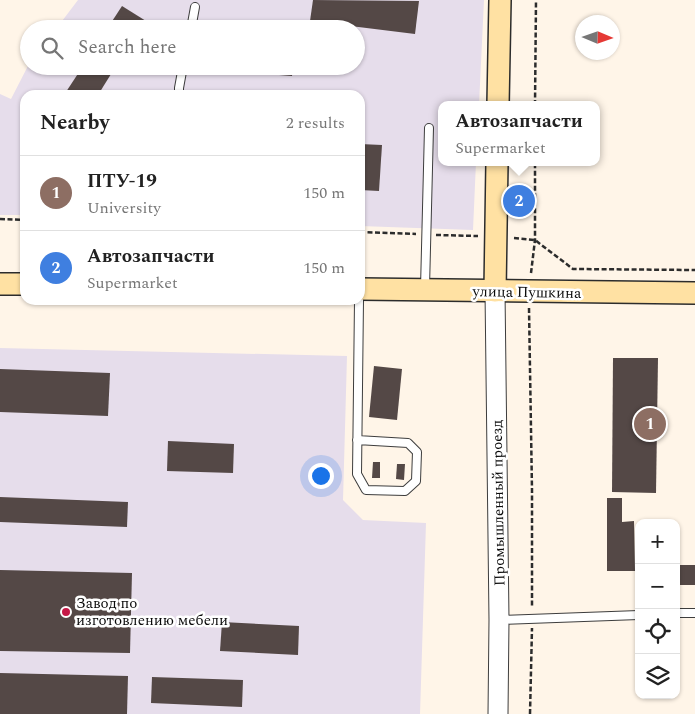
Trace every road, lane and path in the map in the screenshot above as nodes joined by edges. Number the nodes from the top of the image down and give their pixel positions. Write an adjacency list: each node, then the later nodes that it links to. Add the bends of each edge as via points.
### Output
1 (500, 0): 7 (main road)
2 (536, 0): 8 (path)
3 (195, 7): 4 (lane)
4 (193, 20)
5 (181, 75): 6 (lane)
6 (179, 90)
7 (498, 101)
8 (535, 101)
9 (429, 128): 15 (lane)
10 (497, 166): 16 (main road)
11 (535, 166): 17 (path)
12 (0, 219): 13 (path)
13 (20, 220)
14 (365, 232): 15 (path)
15 (426, 234): 16 (path); 22 (lane)
16 (496, 237): 17 (path); 23 (main road)
17 (535, 240): 18 (path, via 573,269); 24 (path)
18 (695, 270)
19 (0, 284): 20 (main road)
20 (20, 284)
21 (365, 289): 22 (main road, улица Пушкина)
22 (425, 290): 23 (main road, улица Пушкина)
23 (495, 291): 24 (main road, улица Пушкина); 32 (street, Промышленный проезд)
24 (529, 292): 25 (main road, улица Пушкина); 31 (path)
25 (695, 293)
26 (359, 305): 27 (lane)
27 (357, 440): 27 (lane, via 357,474 366,490 405,491 416,481 417,452 408,443)
28 (695, 612): 29 (lane)
29 (680, 613)
30 (635, 615): 31 (lane)
31 (532, 619): 32 (lane); 34 (path)
32 (499, 620): 33 (street, Промышленный проезд)
33 (498, 714)
34 (530, 714)

